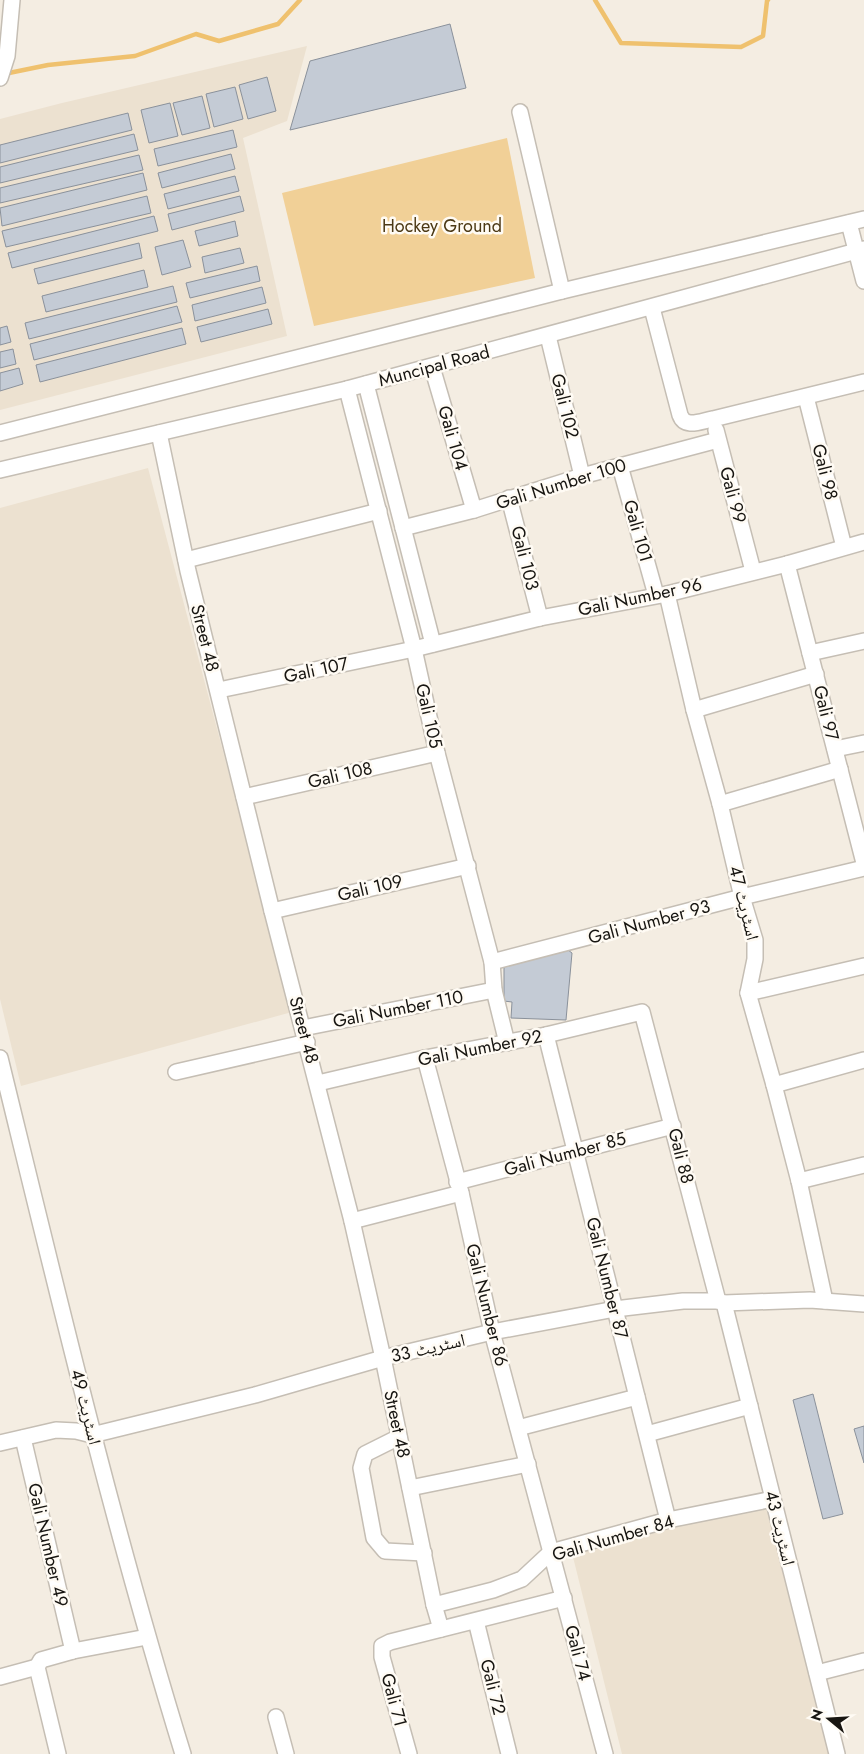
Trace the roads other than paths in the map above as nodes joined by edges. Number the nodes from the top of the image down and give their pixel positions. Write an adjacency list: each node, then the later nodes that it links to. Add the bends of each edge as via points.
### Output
1 (12, 0): 2 (street, via 7,56)
2 (0, 78)
3 (520, 112): 8 (street)
4 (864, 219): 5 (street)
5 (849, 223): 6 (street); 8 (street)
6 (860, 250): 7 (street); 9 (street, Muncipal Road)
7 (864, 281)
8 (562, 292): 17 (street)
9 (652, 308): 10 (street, Muncipal Road); 16 (street, via 682,420 693,423)
10 (548, 336): 11 (street, Muncipal Road); 22 (street, Gali 102)
11 (432, 367): 13 (street, Muncipal Road); 24 (street, Gali 104)
12 (864, 382): 15 (street)
13 (366, 384): 14 (street, Muncipal Road); 26 (street)
14 (347, 389): 18 (street, Muncipal Road); 25 (street, Gali 105)
15 (806, 397): 16 (street); 28 (street, Gali 98)
16 (712, 419): 19 (street, Gali 99)
17 (0, 433)
18 (159, 433): 21 (street, Muncipal Road); 29 (street, Street 48)
19 (718, 440): 20 (street, Gali Number 100); 31 (street, Gali 99)
20 (620, 466): 22 (street, Gali Number 100); 32 (street, Gali 101)
21 (0, 470)
22 (582, 476): 23 (street, Gali Number 100)
23 (509, 498): 24 (street, Gali Number 100); 33 (street, Gali 103)
24 (474, 510): 26 (street, Gali Number 100)
25 (379, 511): 29 (street); 36 (street, Gali 105)
26 (403, 528): 35 (street)
27 (864, 542): 28 (street, Gali Number 96)
28 (844, 546): 30 (street, Gali Number 96)
29 (186, 560): 39 (street, Street 48)
30 (787, 564): 31 (street, Gali Number 96); 37 (street, Gali 97)
31 (753, 571): 32 (street, Gali Number 96)
32 (662, 595): 33 (street, Gali Number 96); 40 (street, اسٹریٹ 47)
33 (540, 618): 35 (street, Gali Number 96)
34 (864, 641): 37 (street)
35 (433, 644): 36 (street, Gali Number 96)
36 (414, 649): 39 (street, Gali 107); 43 (street, Gali 105)
37 (810, 653): 38 (street, Gali 97)
38 (816, 674): 40 (street); 42 (street, Gali 97)
39 (219, 690): 45 (street, Street 48)
40 (694, 710): 46 (street, اسٹریٹ 47)
41 (864, 743): 42 (street)
42 (835, 749): 44 (street, Gali 97)
43 (437, 753): 45 (street, Gali 108); 48 (street, Gali 105)
44 (840, 769): 46 (street); 47 (street, Gali 97)
45 (244, 797): 51 (street, Street 48)
46 (720, 804): 50 (street, اسٹریٹ 47)
47 (863, 856)
48 (468, 866): 51 (street, Gali 109); 52 (street, Gali 105)
49 (864, 868): 50 (street, Gali Number 93)
50 (742, 897): 52 (street, Gali Number 93); 55 (street, اسٹریٹ 47, via 755,940)
51 (272, 911): 57 (street, Street 48)
52 (492, 962): 54 (street, Gali 105)
53 (864, 966): 55 (street)
54 (494, 990): 57 (street, Gali Number 110); 59 (street, Gali 105)
55 (748, 993): 65 (street, اسٹریٹ 47)
56 (642, 1012): 58 (street, Gali Number 92); 66 (street, Gali 88)
57 (305, 1035): 63 (street, Gali Number 110); 64 (street, Street 48)
58 (546, 1035): 59 (street, Gali Number 92); 67 (street, Gali Number 87)
59 (507, 1044): 61 (street, Gali Number 92)
60 (0, 1058): 82 (street, اسٹریٹ 49)
61 (425, 1058): 64 (street, Gali Number 92); 70 (street, Gali Number 86)
62 (864, 1060): 65 (street)
63 (176, 1072)
64 (318, 1083): 71 (street, Street 48)
65 (774, 1085): 69 (street, اسٹریٹ 47)
66 (673, 1126): 67 (street, Gali Number 85); 73 (street, Gali 88)
67 (576, 1152): 70 (street, Gali Number 85); 75 (street, Gali Number 87)
68 (864, 1165): 69 (street)
69 (799, 1181): 72 (street, اسٹریٹ 47)
70 (459, 1187): 71 (street, Gali Number 85); 76 (street, Gali Number 86)
71 (352, 1220): 77 (street, Street 48)
72 (824, 1301): 73 (street, اسٹریٹ 33); 74 (street, اسٹریٹ 33)
73 (721, 1302): 75 (street, اسٹریٹ 33, via 683,1301); 79 (street, اسٹریٹ 43)
74 (864, 1304)
75 (615, 1309): 76 (street, اسٹریٹ 33); 78 (street, Gali Number 87)
76 (492, 1332): 77 (street, اسٹریٹ 33); 80 (street, Gali Number 86)
77 (383, 1358): 82 (street, اسٹریٹ 33, via 255,1395); 83 (street, Street 48)
78 (638, 1397): 80 (street); 81 (street, Gali Number 87)
79 (750, 1406): 81 (street); 88 (street, اسٹریٹ 43)
80 (518, 1428): 86 (street, Gali Number 86)
81 (647, 1434): 89 (street, Gali Number 87)
82 (92, 1435): 84 (street, اسٹریٹ 33, via 56,1430); 96 (street, اسٹریٹ 49)
83 (399, 1437): 87 (street, Street 48); 91 (street, via 365,1454 361,1468 374,1538 386,1551)
84 (23, 1438): 85 (street, اسٹریٹ 33); 97 (street, Gali Number 49)
85 (0, 1443)
86 (528, 1464): 87 (street); 90 (street, Gali Number 86)
87 (410, 1488): 91 (street, Street 48)
88 (773, 1498): 89 (street, Gali Number 84); 100 (street, اسٹریٹ 43)
89 (668, 1520): 90 (street, Gali Number 84)
90 (551, 1552): 92 (street, Gali 74); 93 (street, Gali Number 84, via 522,1579)
91 (424, 1553): 93 (street, Street 48)
92 (564, 1598): 94 (street); 108 (street, Gali 74)
93 (434, 1606): 95 (street, Street 48)
94 (476, 1621): 95 (street); 107 (street, Gali 72)
95 (442, 1629): 106 (street, Gali 71, via 382,1646 382,1657)
96 (147, 1637): 97 (street); 104 (street, اسٹریٹ 49)
97 (73, 1651): 99 (street)
98 (864, 1661): 100 (street)
99 (38, 1664): 101 (street); 103 (street)
100 (817, 1673): 109 (street, اسٹریٹ 43)
101 (0, 1677)
102 (276, 1717): 105 (street)
103 (58, 1754)
104 (183, 1754)
105 (286, 1754)
106 (409, 1754)
107 (509, 1754)
108 (605, 1754)
109 (837, 1754)

